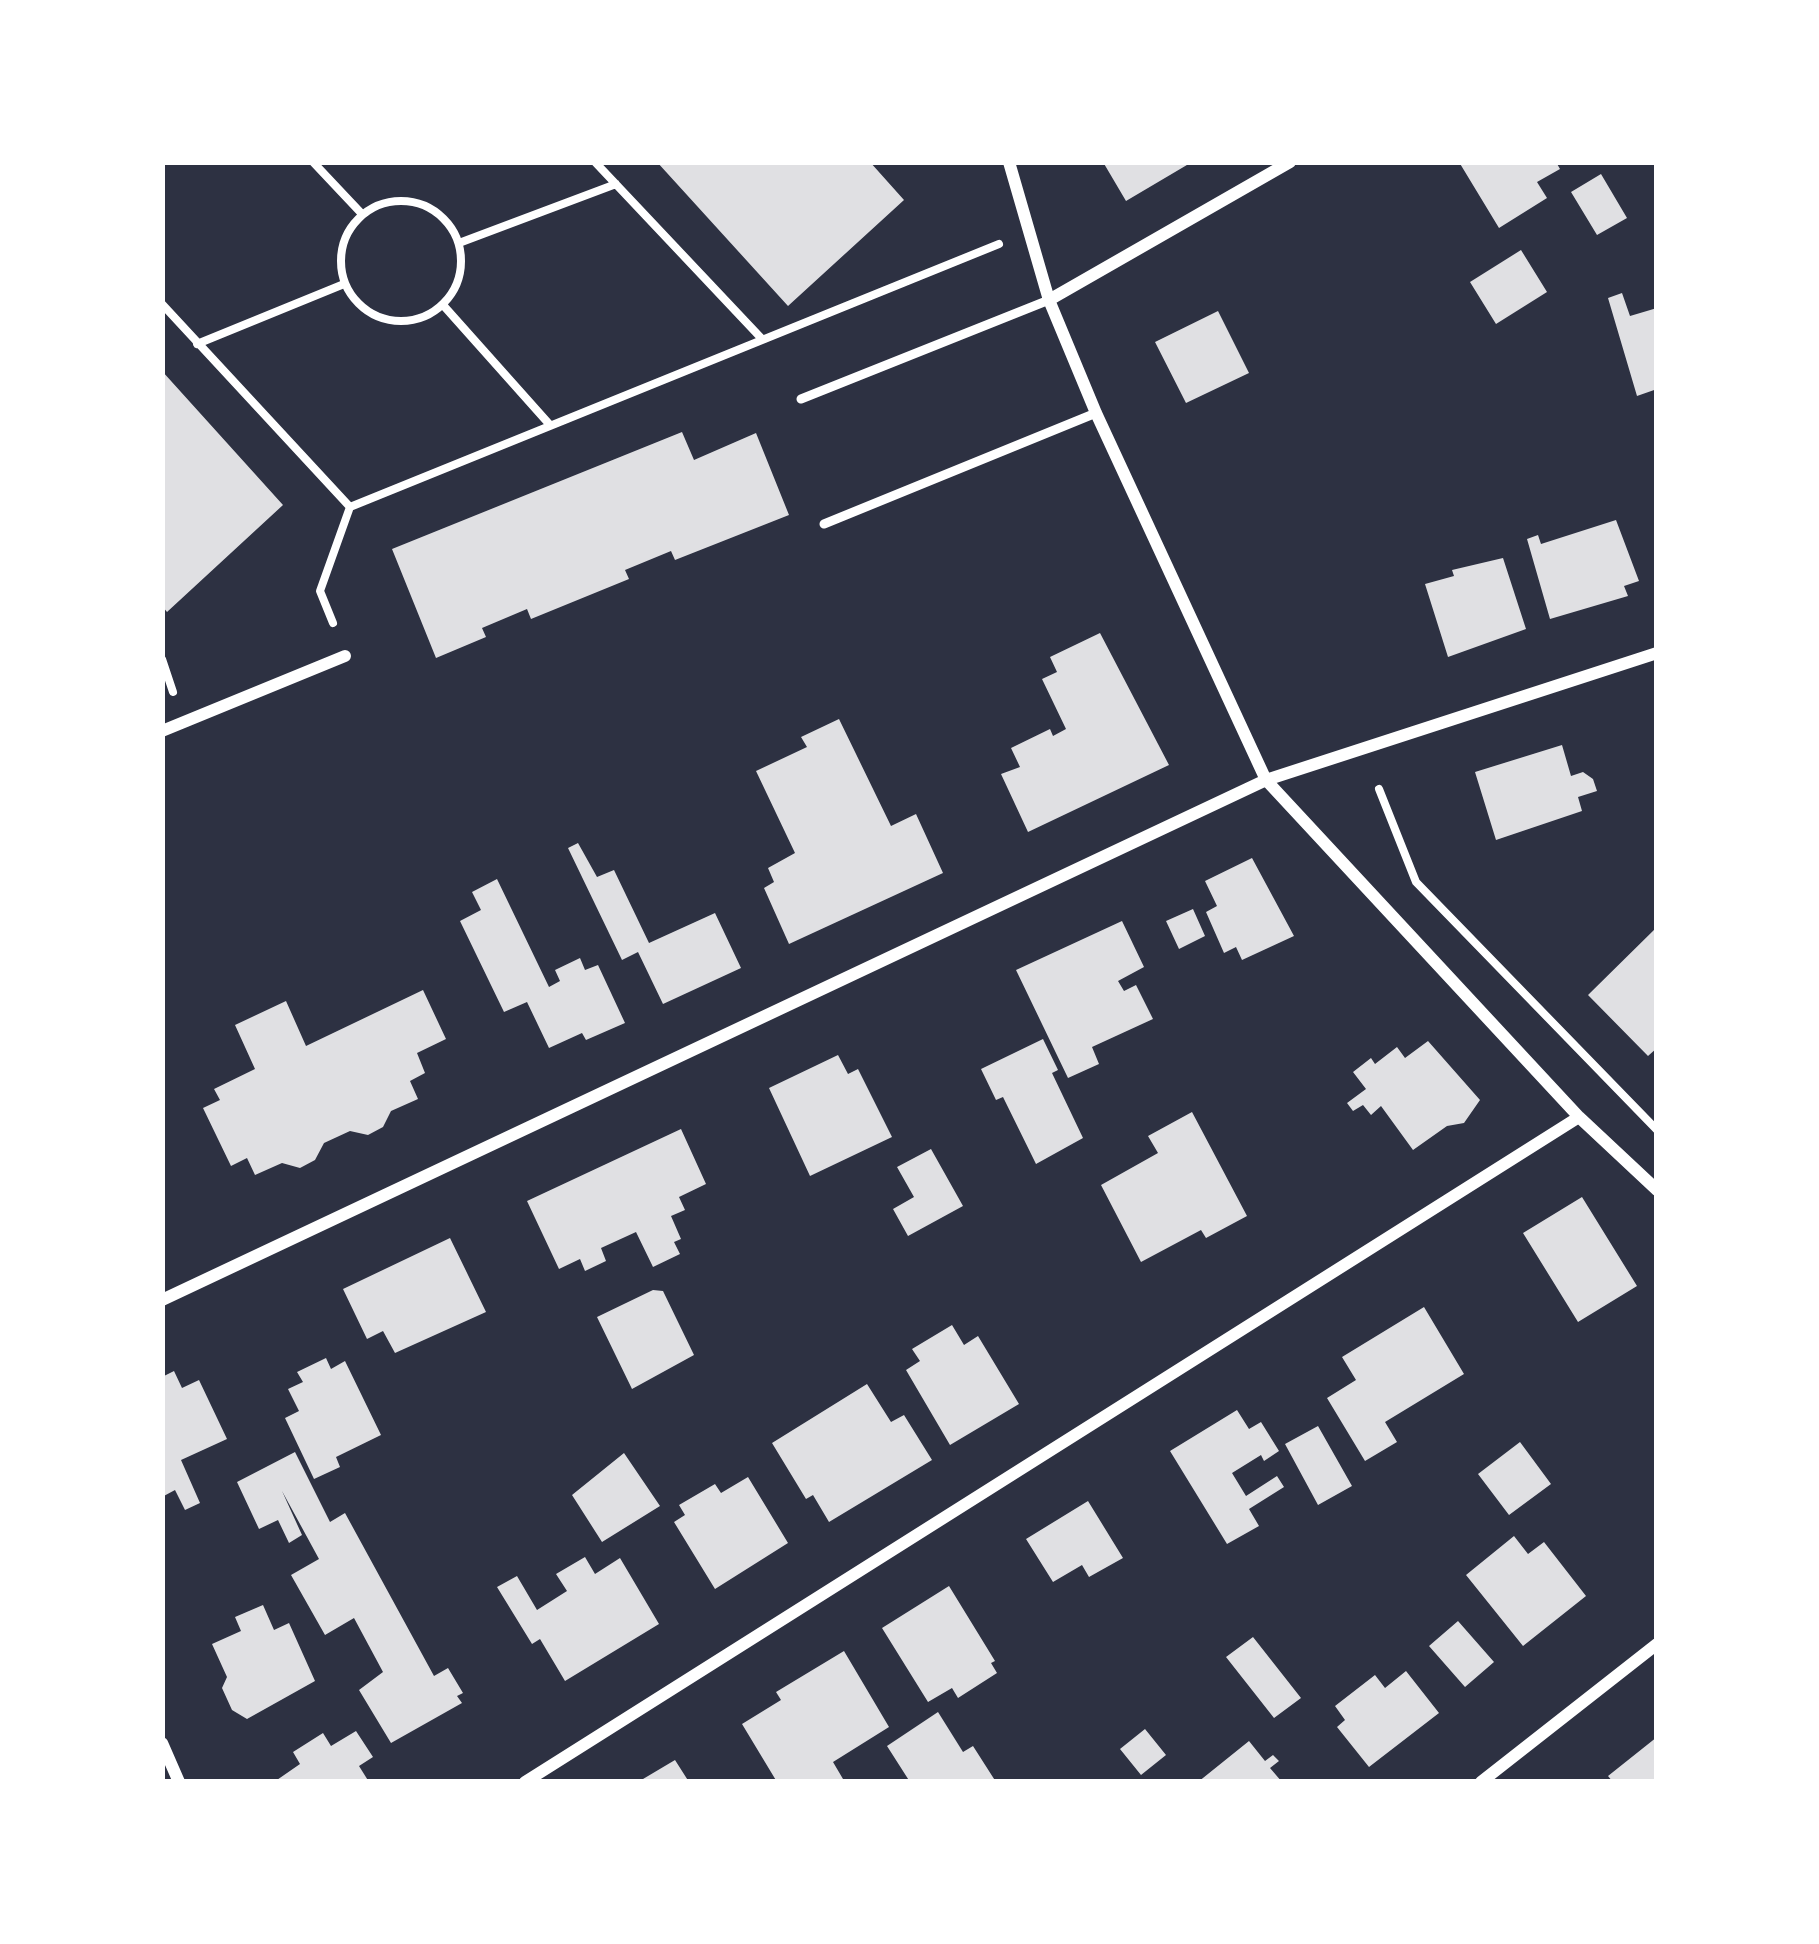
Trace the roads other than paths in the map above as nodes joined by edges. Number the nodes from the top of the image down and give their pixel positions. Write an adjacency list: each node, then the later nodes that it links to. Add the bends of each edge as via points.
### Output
1 (1009, 162): 3 (street)
2 (1290, 162): 3 (street)
3 (1049, 300): 4 (lane); 5 (street)
4 (801, 399)
5 (1096, 413): 6 (lane); 10 (street)
6 (824, 524)
7 (1657, 653): 10 (street)
8 (345, 656): 9 (street)
9 (162, 731)
10 (1266, 780): 11 (street); 13 (street)
11 (1580, 1117): 12 (street); 17 (street)
12 (1657, 1190)
13 (162, 1300)
14 (1657, 1643): 18 (street)
15 (162, 1743): 16 (street)
16 (178, 1782)
17 (525, 1782)
18 (1481, 1782)

